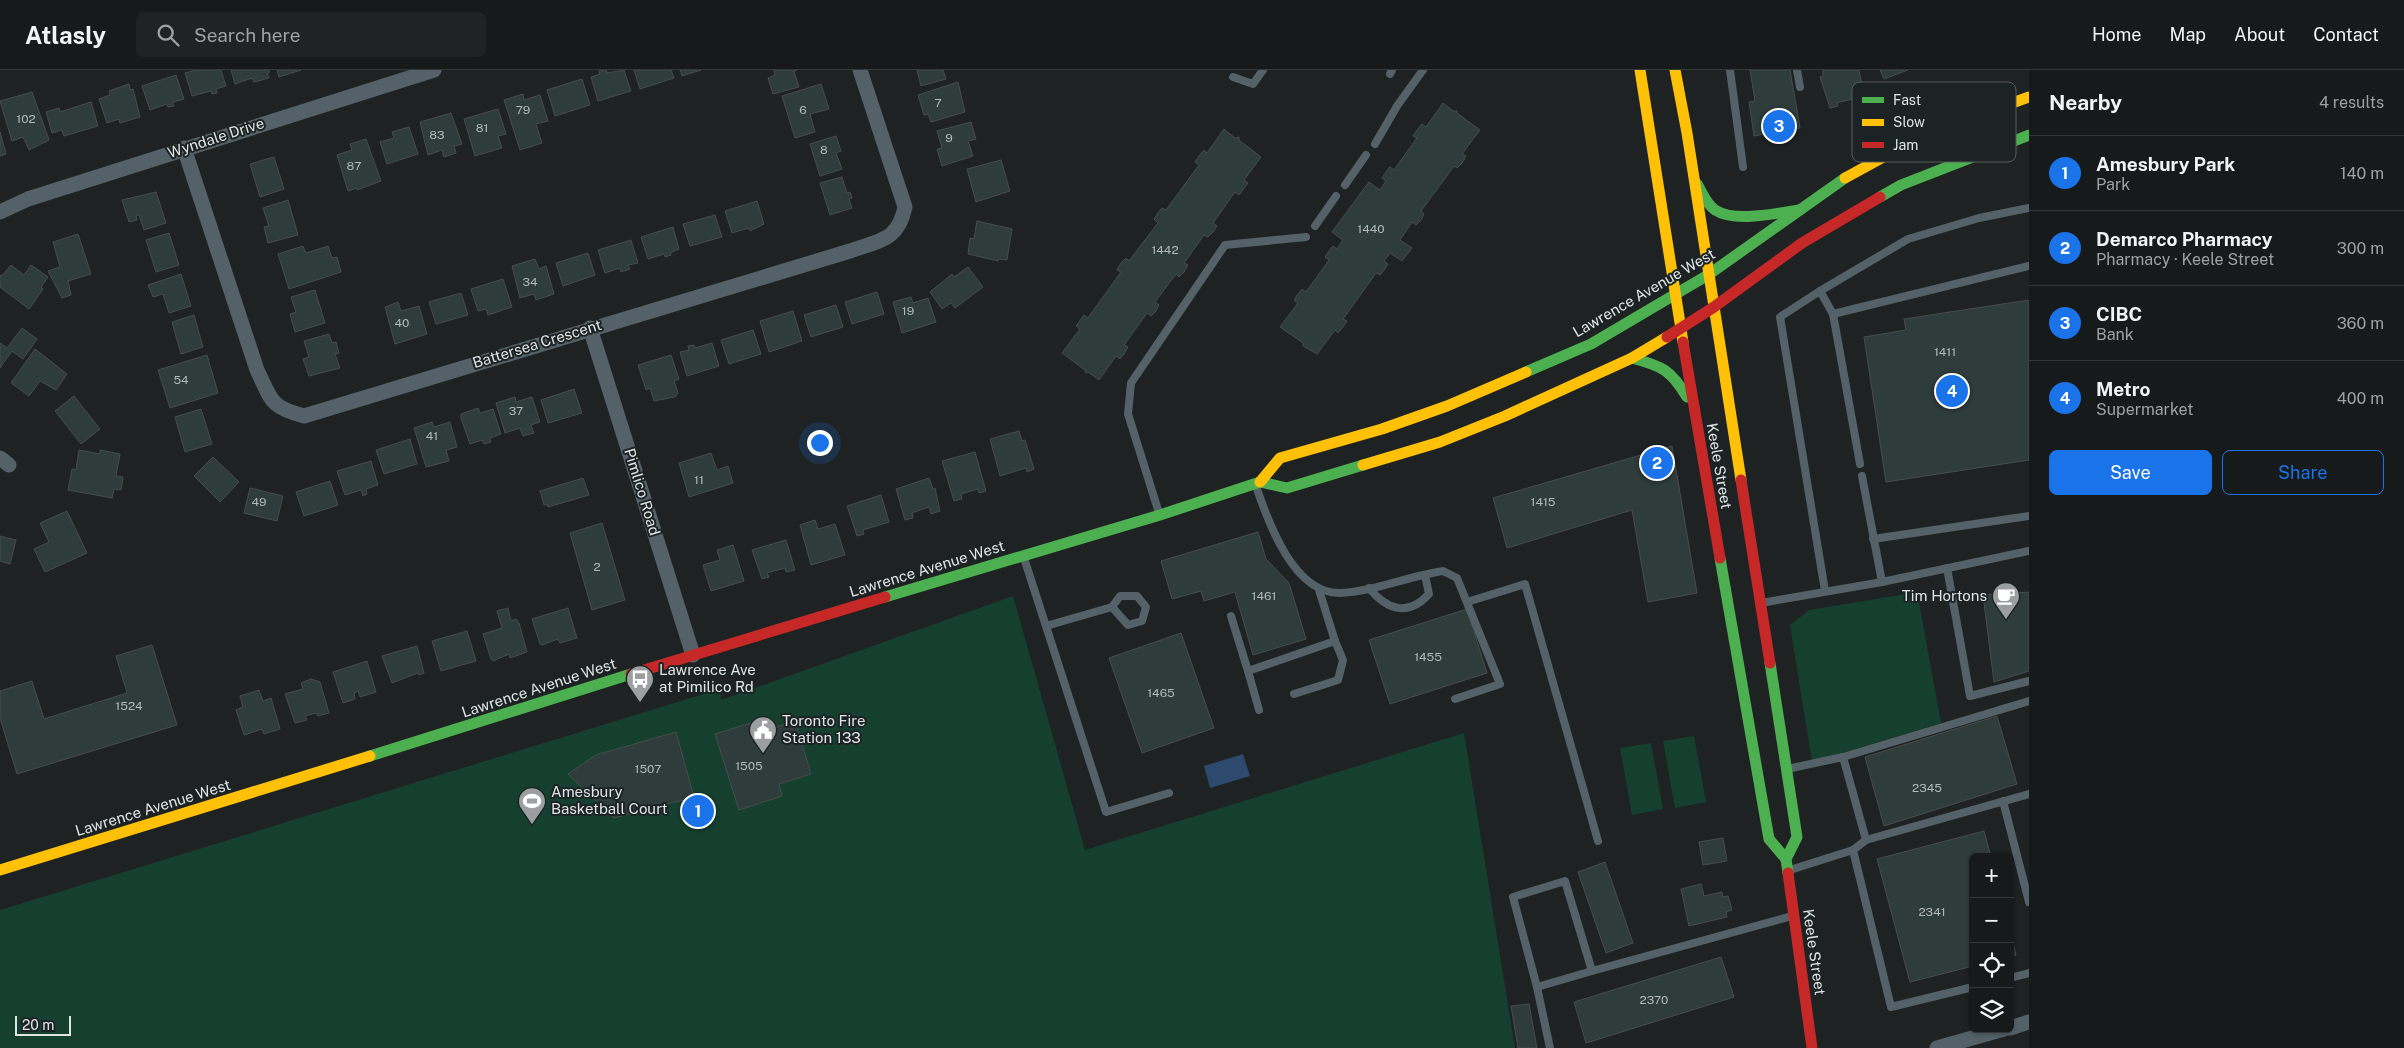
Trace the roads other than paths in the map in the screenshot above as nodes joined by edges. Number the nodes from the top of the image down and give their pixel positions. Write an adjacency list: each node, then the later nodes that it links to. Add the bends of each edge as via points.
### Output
1 (434, 70): 16 (street, Wyndale Drive)
2 (860, 70): 35 (street, Battersea Crescent, via 905,207 902,223 893,235 850,251)
3 (1263, 70): 9 (lane, via 1253,84)
4 (1423, 70): 15 (lane)
5 (1640, 70): 32 (main road, Keele Street)
6 (1675, 70): 21 (main road, Keele Street)
7 (1730, 70): 20 (lane)
8 (1797, 70): 10 (lane)
9 (1233, 77)
10 (1800, 87)
11 (2029, 98): 12 (main road, Lawrence Avenue West)
12 (2016, 103)
13 (2029, 135): 14 (main road)
14 (2016, 140)
15 (1375, 144)
16 (184, 148): 26 (street, Wyndale Drive, via 28,199); 35 (street, Battersea Crescent, via 257,370 271,399 282,410 304,416)
17 (1366, 156): 22 (lane)
18 (1874, 162): 25 (main road, Lawrence Avenue West, via 1844,178)
19 (1960, 162): 33 (main road, via 1901,185 1802,243)
20 (1743, 167)
21 (1694, 177): 25 (main road, via 1715,210 1740,216); 30 (main road, Keele Street)
22 (1345, 185)
23 (1336, 196): 27 (lane)
24 (2029, 208): 31 (lane, via 1979,218 1908,239)
25 (1801, 210): 30 (main road, Lawrence Avenue West)
26 (0, 212)
27 (1316, 226)
28 (1306, 236): 42 (lane, via 1225,245 1131,383 1128,414)
29 (2029, 266): 34 (lane)
30 (1708, 275): 32 (main road, Lawrence Avenue West); 33 (main road, Keele Street)
31 (1820, 290): 34 (lane); 52 (lane, via 1780,317)
32 (1674, 293): 36 (main road, Keele Street); 41 (main road, Lawrence Avenue West, via 1591,344 1447,406 1382,429 1280,458)
33 (1714, 307): 36 (main road); 54 (main road, Keele Street)
34 (1833, 314): 39 (lane)
35 (590, 328): 60 (street, Pimlico Road)
36 (1680, 329): 37 (main road); 38 (main road, Keele Street)
37 (1632, 358): 38 (main road, via 1659,365 1673,374); 41 (main road, via 1440,442 1287,488)
38 (1694, 408): 56 (main road, Keele Street)
39 (1860, 464)
40 (1862, 476): 44 (lane)
41 (1258, 483): 42 (main road, Lawrence Avenue West); 51 (lane, via 1276,540 1295,567)
42 (1160, 515): 46 (main road, Lawrence Avenue West)
43 (2029, 516): 44 (lane)
44 (1873, 539): 49 (lane)
45 (2029, 551): 47 (lane)
46 (1024, 556): 58 (lane); 60 (main road, Lawrence Avenue West)
47 (1947, 568): 49 (lane); 62 (lane, via 1970,696)
48 (1425, 575): 50 (lane); 50 (lane, via 1429,594 1421,603 1402,609 1391,608); 53 (lane, via 1443,571 1457,578)
49 (1882, 582): 52 (lane)
50 (1369, 588): 51 (lane, via 1340,593)
51 (1319, 590): 59 (lane)
52 (1825, 591): 54 (lane)
53 (1467, 602): 64 (lane, via 1500,684); 73 (lane, via 1525,584)
54 (1753, 605): 56 (main road); 68 (main road, Keele Street)
55 (1112, 607): 55 (lane, via 1128,625 1142,621 1146,607 1137,596 1120,596); 58 (lane)
56 (1728, 610): 75 (main road, Keele Street, via 1769,839)
57 (1231, 616): 61 (lane)
58 (1046, 626): 69 (lane, via 1106,812)
59 (1335, 641): 61 (lane); 63 (lane, via 1343,660 1338,680)
60 (693, 655): 76 (main road, Lawrence Avenue West)
61 (1248, 671): 66 (lane)
62 (2029, 681)
63 (1294, 694)
64 (1455, 699)
65 (2029, 701): 67 (lane)
66 (1259, 710)
67 (1843, 757): 68 (lane); 72 (lane)
68 (1787, 769): 75 (main road, Keele Street, via 1797,837)
69 (1169, 793)
70 (2029, 794): 71 (lane)
71 (2003, 801): 72 (lane); 77 (lane)
72 (1866, 840): 74 (lane)
73 (1598, 841)
74 (1853, 850): 75 (lane); 83 (lane, via 1891,1007)
75 (1787, 865): 78 (main road, Keele Street)
76 (0, 870)
77 (2029, 902)
78 (1794, 916): 79 (lane); 88 (main road, Keele Street)
79 (1592, 971): 82 (lane); 82 (lane, via 1564,881 1513,897)
80 (2029, 973): 81 (lane)
81 (2014, 977)
82 (1537, 987): 87 (lane)
83 (1969, 988)
84 (2029, 1022): 85 (street)
85 (2014, 1027)
86 (1990, 1033): 89 (street)
87 (1550, 1048)
88 (1812, 1048)
89 (1937, 1048)

